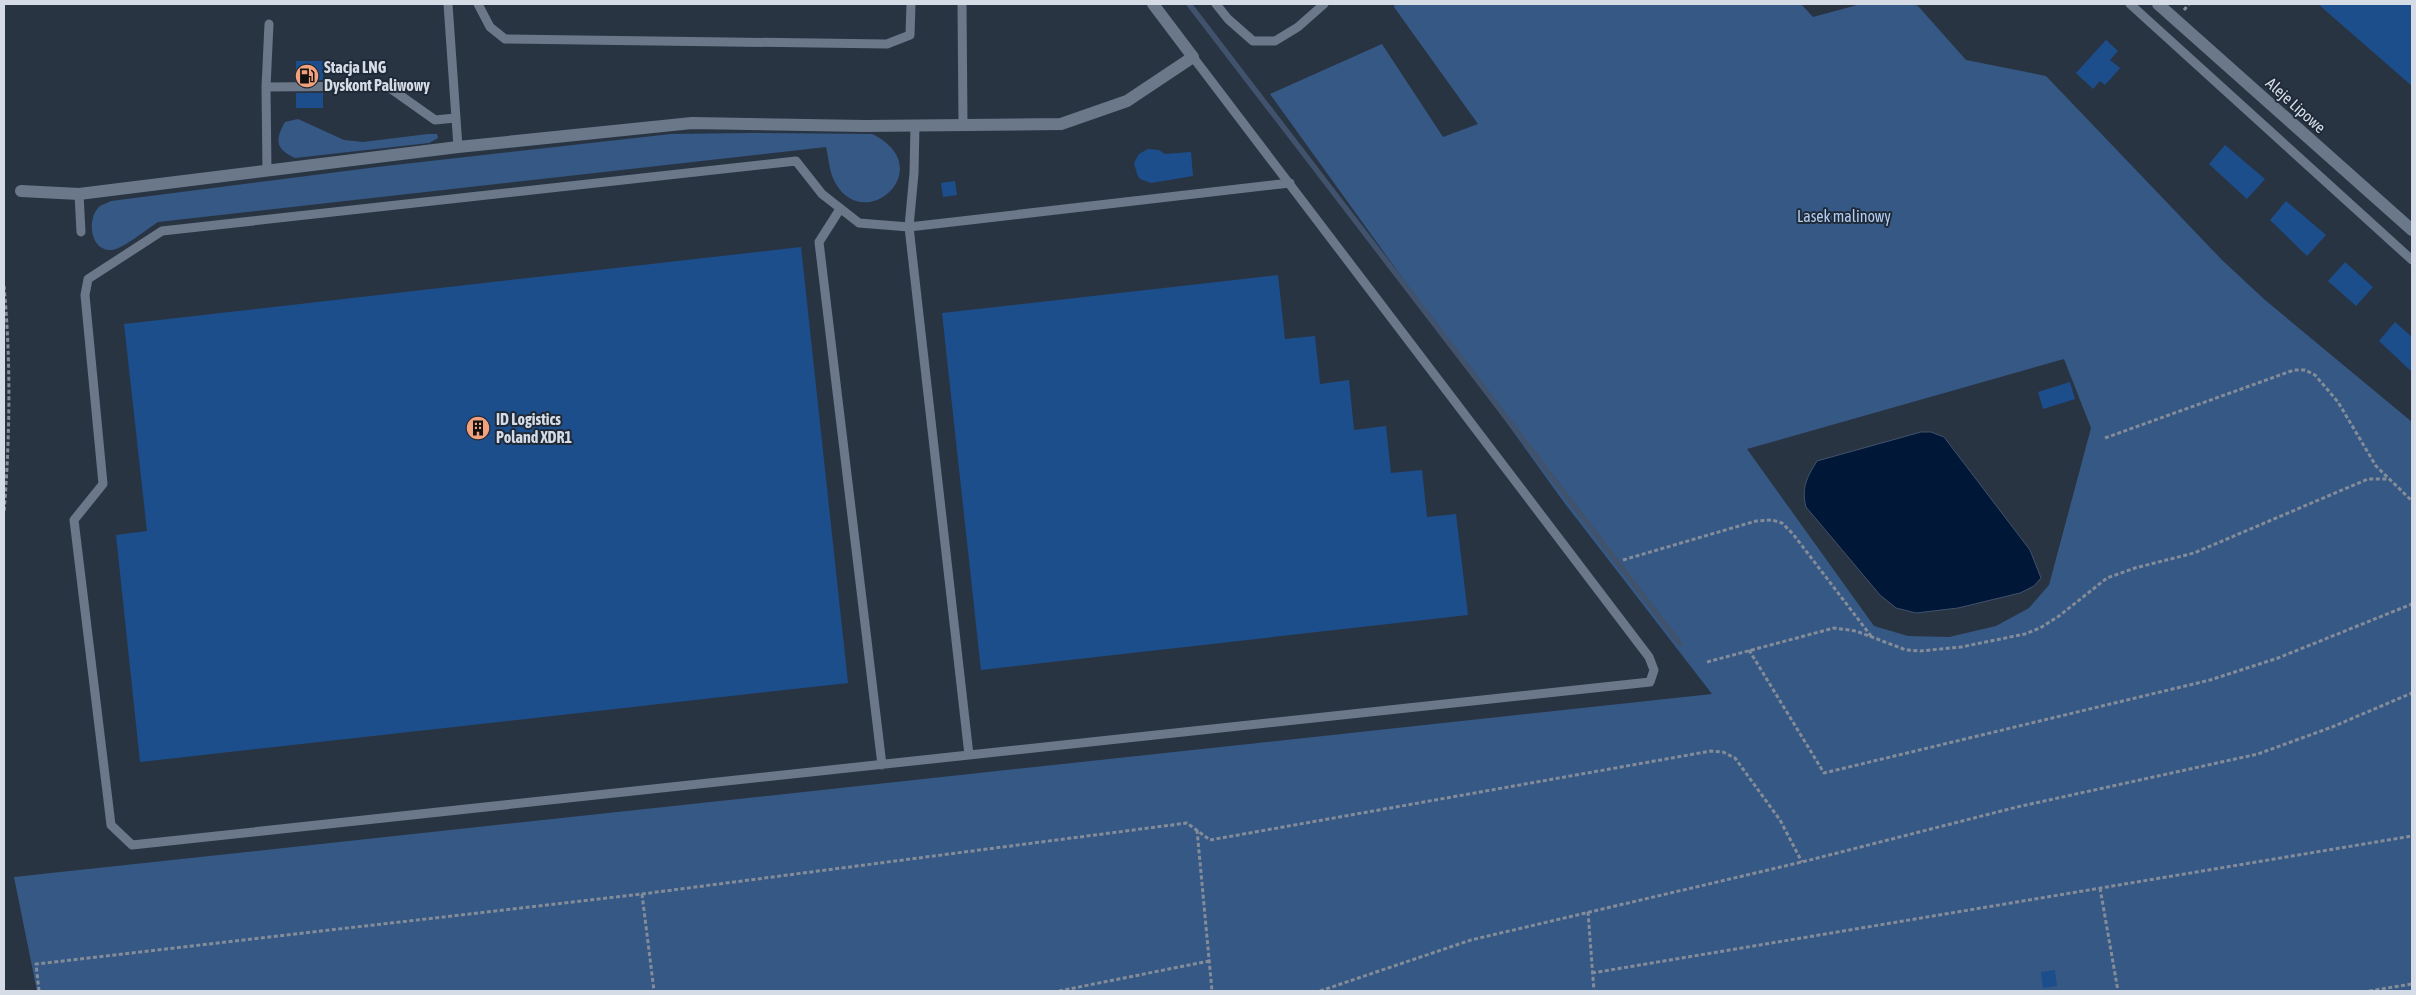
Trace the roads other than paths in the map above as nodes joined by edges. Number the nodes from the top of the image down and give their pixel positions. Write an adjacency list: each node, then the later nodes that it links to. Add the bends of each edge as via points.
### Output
1 (448, 4): 13 (lane)
2 (478, 4): 3 (lane, via 490,27 505,39 886,44 910,34)
3 (911, 4)
4 (962, 4): 15 (lane)
5 (1153, 4): 11 (street)
6 (1216, 4): 7 (lane, via 1253,41 1274,41 1298,27)
7 (1324, 4)
8 (2130, 4): 25 (lane)
9 (2158, 4): 23 (street, Aleje Lipowe)
10 (269, 24): 12 (lane)
11 (1193, 57): 15 (street, via 1127,101 1061,124); 18 (lane)
12 (266, 87): 13 (lane, via 387,86 435,120); 17 (lane)
13 (455, 118): 16 (lane)
14 (916, 125): 15 (street); 16 (street, via 692,123); 22 (lane)
15 (963, 125)
16 (458, 147): 17 (street)
17 (267, 171): 20 (street)
18 (1290, 183): 22 (lane); 26 (lane, via 1649,657 1654,670 1650,682)
19 (22, 191): 20 (street)
20 (79, 194): 24 (lane)
21 (840, 208): 22 (lane, via 858,223); 27 (lane, via 819,242); 27 (lane, via 822,194 796,161 162,231 88,279 85,295 104,484 74,520 110,825 132,845)
22 (908, 227): 26 (lane)
23 (2412, 230)
24 (80, 232)
25 (2412, 260)
26 (969, 755): 27 (lane)
27 (882, 765)

